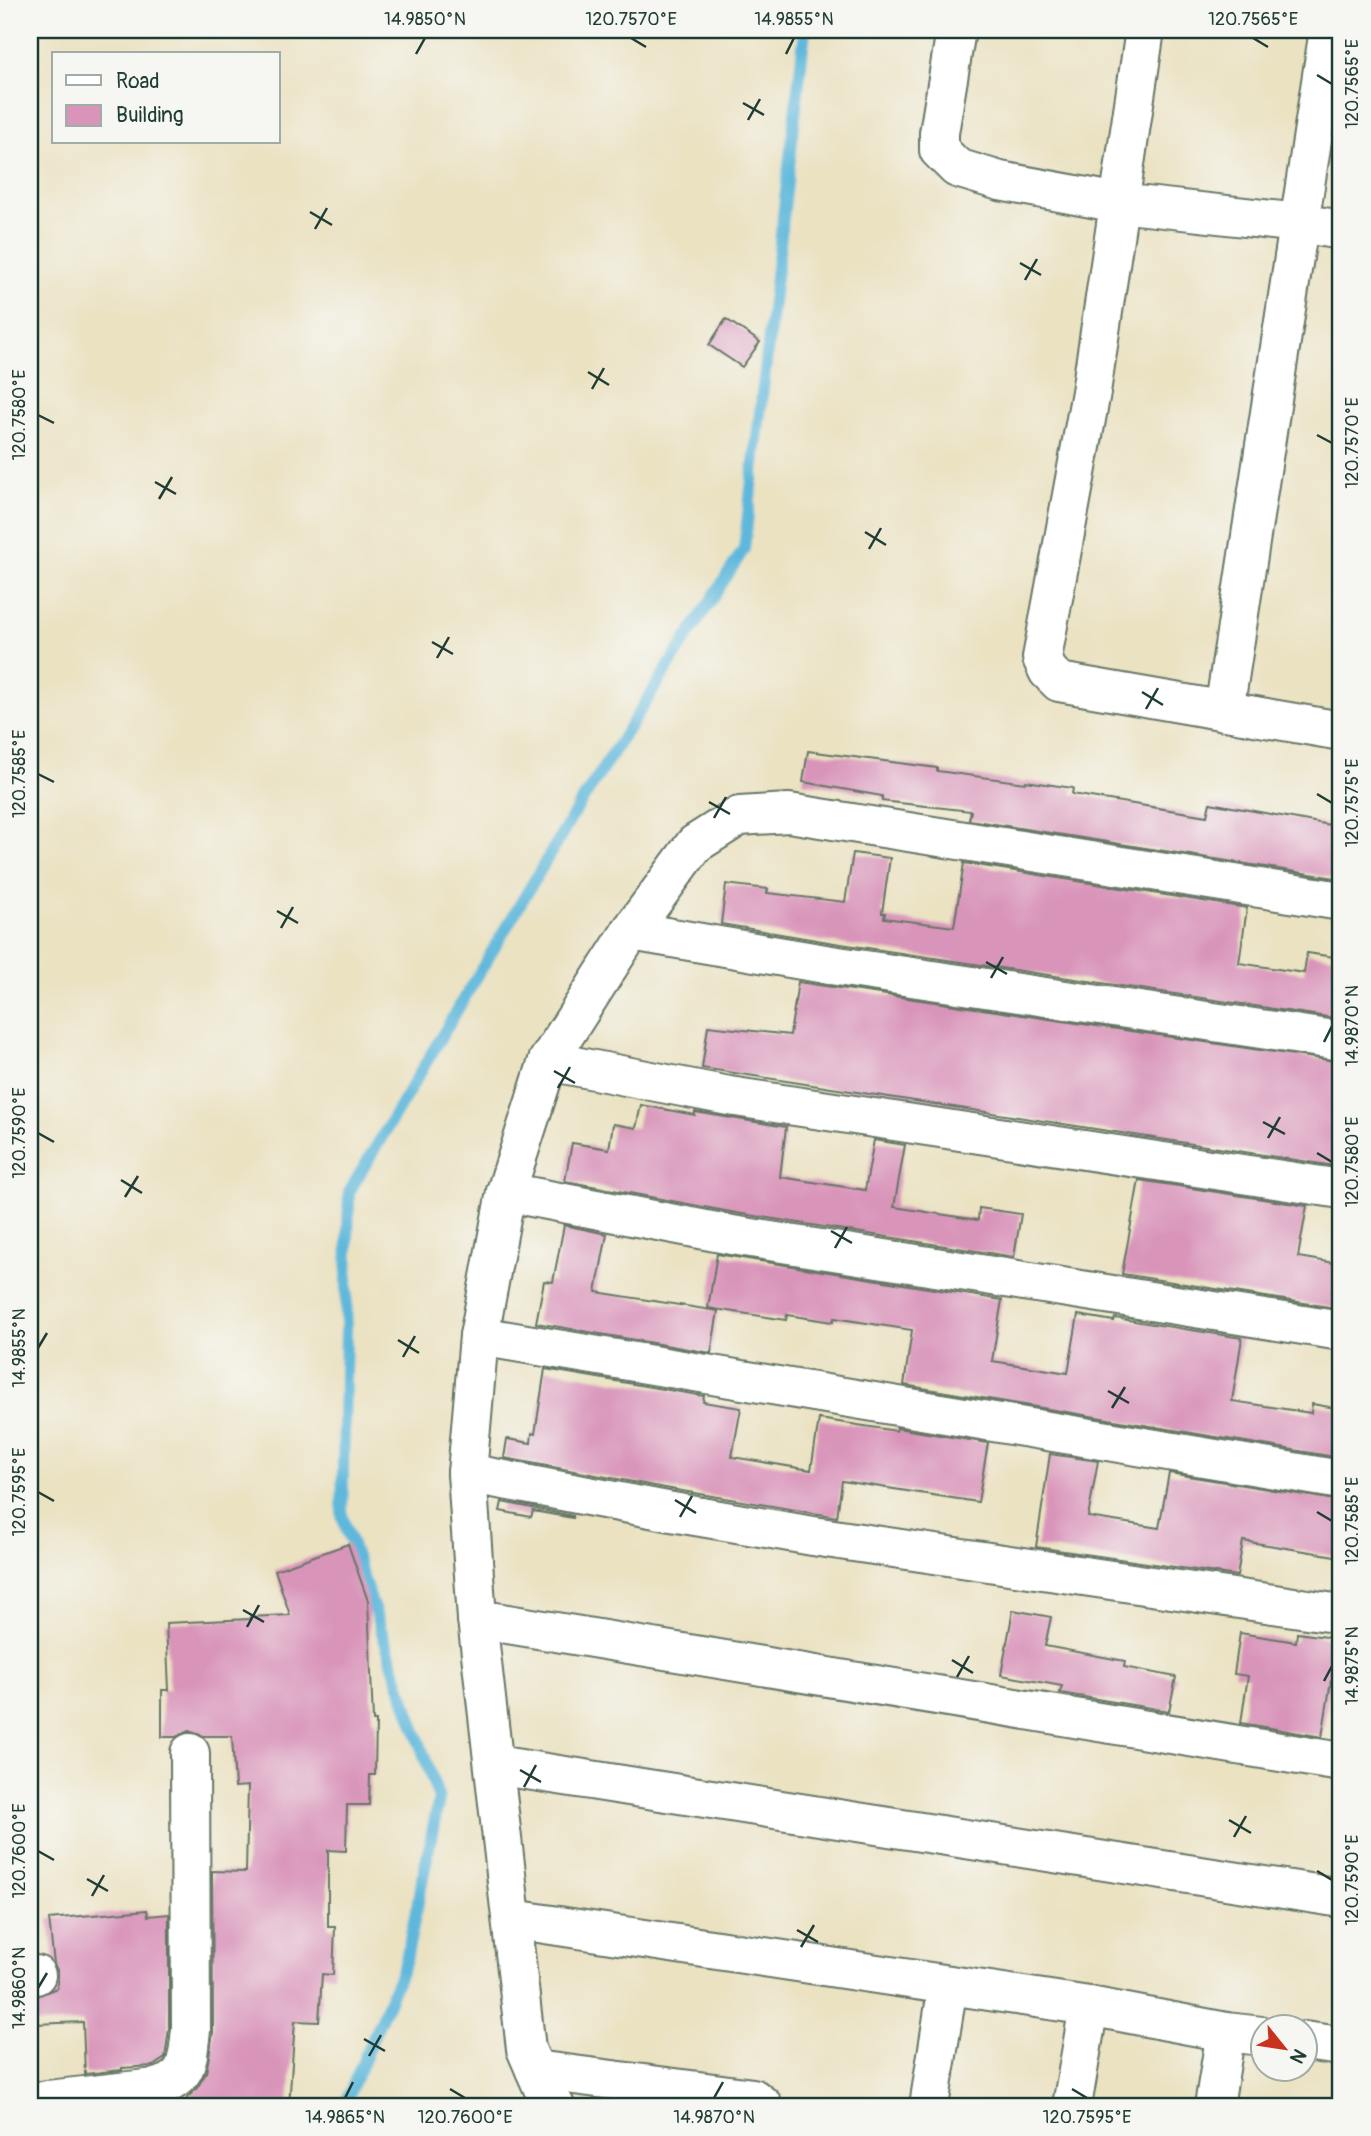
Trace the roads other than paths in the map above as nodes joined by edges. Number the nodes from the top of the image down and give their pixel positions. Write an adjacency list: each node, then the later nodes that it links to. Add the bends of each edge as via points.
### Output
1 (956, 30): 4 (street, via 939,150 957,168 1000,181)
2 (1145, 30): 4 (street)
3 (1329, 30): 5 (street)
4 (1119, 203): 5 (street); 7 (street, via 1091,391 1042,658 1059,682)
5 (1300, 223): 6 (street); 7 (street)
6 (1341, 230)
7 (1224, 711): 8 (street)
8 (1341, 731)
9 (1341, 901): 10 (street, via 789,813 739,816 695,844)
10 (631, 930): 11 (street, via 831,965); 12 (street)
11 (1341, 1041)
12 (548, 1061): 13 (street, via 743,1098); 14 (street)
13 (1341, 1189)
14 (506, 1192): 15 (street, via 732,1235); 16 (street)
15 (1341, 1331)
16 (479, 1336): 17 (street); 18 (street)
17 (467, 1473): 19 (street, via 813,1536); 20 (street)
18 (1341, 1480)
19 (1341, 1614)
20 (477, 1619): 22 (street); 23 (street)
21 (190, 1753): 32 (street, via 191,2030 181,2076 156,2088)
22 (1341, 1762)
23 (495, 1765): 24 (street); 25 (street)
24 (1341, 1898)
25 (512, 1919): 26 (street); 31 (street, via 526,2049)
26 (948, 1985): 27 (street); 35 (street)
27 (1089, 2006): 28 (street); 36 (street)
28 (1244, 2034): 37 (street)
29 (1318, 2043): 30 (street)
30 (1341, 2046)
31 (535, 2070): 33 (street); 34 (street, via 753,2098)
32 (30, 2102)
33 (555, 2106)
34 (763, 2106)
35 (929, 2106)
36 (1072, 2106)
37 (1214, 2106)

